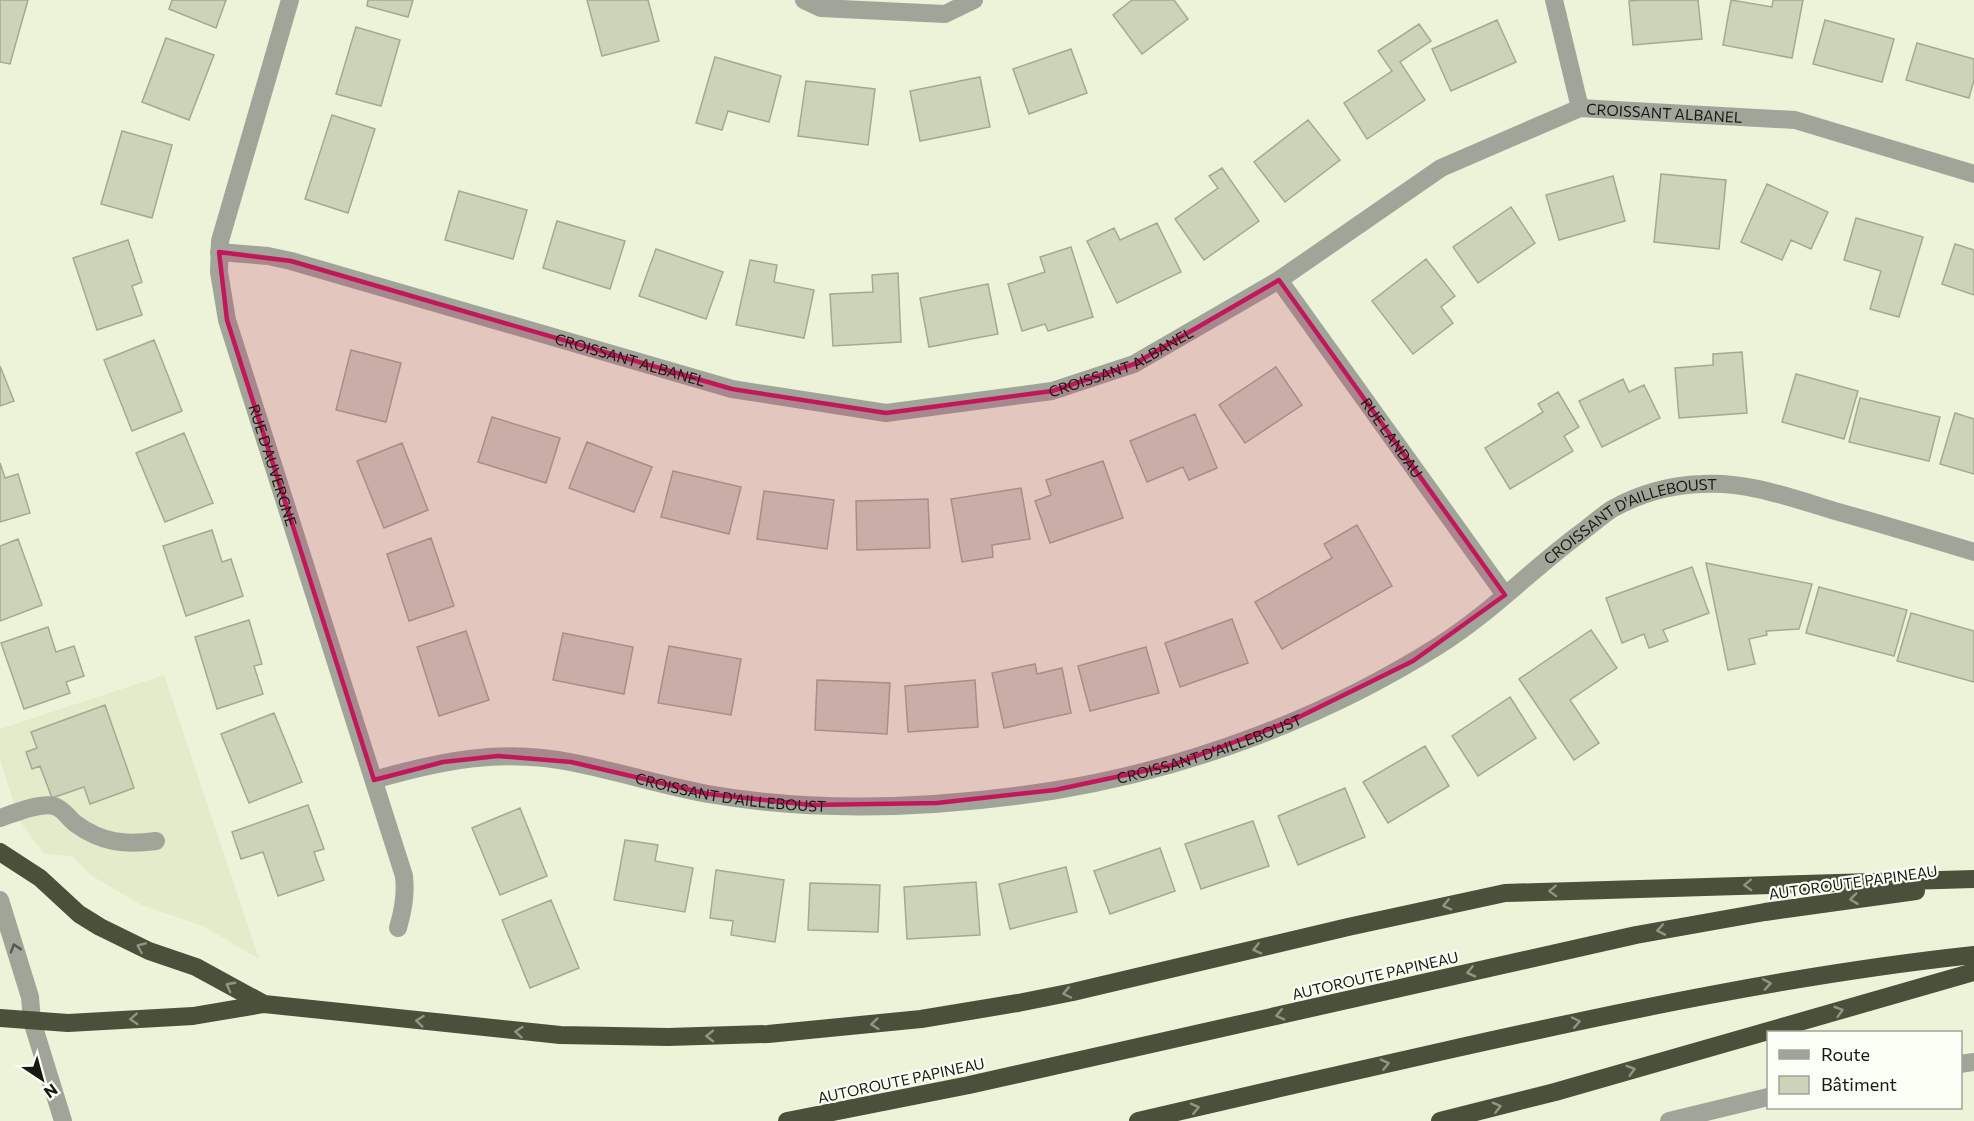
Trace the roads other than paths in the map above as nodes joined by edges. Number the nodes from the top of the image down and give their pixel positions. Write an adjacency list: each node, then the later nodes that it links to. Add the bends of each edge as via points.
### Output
1 (290, 0): 7 (street, RUE D'AUVERGNE)
2 (804, 0): 3 (street, via 821,8 945,14)
3 (974, 0)
4 (1554, 0): 5 (street)
5 (1580, 108): 6 (street, CROISSANT ALBANEL, via 1795,120); 8 (street, CROISSANT ALBANEL, via 1441,168)
6 (1974, 174)
7 (219, 252): 8 (street, CROISSANT ALBANEL, via 291,261 732,389 886,413 1052,391 1134,364); 11 (street, RUE D'AUVERGNE, via 227,320)
8 (1279, 280): 10 (street, RUE LANDAU)
9 (1974, 552): 10 (street, CROISSANT D'AILLEBOUST, via 1789,497 1702,484 1652,492 1610,510)
10 (1505, 595): 11 (street, CROISSANT D'AILLEBOUST, via 1442,644 1373,683 1291,721 1172,765 1055,790 937,803 811,805 708,794 571,762 498,756 443,762)
11 (374, 780): 18 (street, RUE D'AUVERGNE, via 404,876 404,909)
12 (0, 818): 13 (street, via 42,805 54,806 88,832 105,839 128,844)
13 (156, 841)
14 (0, 852): 21 (highway, one-way to 14, via 196,967 149,951 100,927 71,908 40,878)
15 (1974, 879): 21 (highway, one-way to 21, via 1505,893 1062,994 921,1019 807,1031 668,1037 560,1035)
16 (1974, 883): 28 (highway, AUTOROUTE PAPINEAU, one-way to 28, via 1788,908 1636,934 969,1085)
17 (0, 900): 23 (street, one-way to 17, via 30,997)
18 (398, 928)
19 (1974, 955): 29 (highway, one-way to 19, via 1602,1016 1854,970)
20 (1974, 972): 25 (highway, one-way to 20)
21 (264, 1004): 23 (highway, one-way to 23, via 193,1016 68,1023)
22 (0, 1018): 23 (highway)
23 (32, 1021): 27 (street)
24 (1767, 1031): 30 (highway, one-way to 24)
25 (1768, 1031)
26 (1767, 1097): 31 (street)
27 (63, 1121)
28 (787, 1121)
29 (1138, 1121)
30 (1440, 1121)
31 (1669, 1121)

